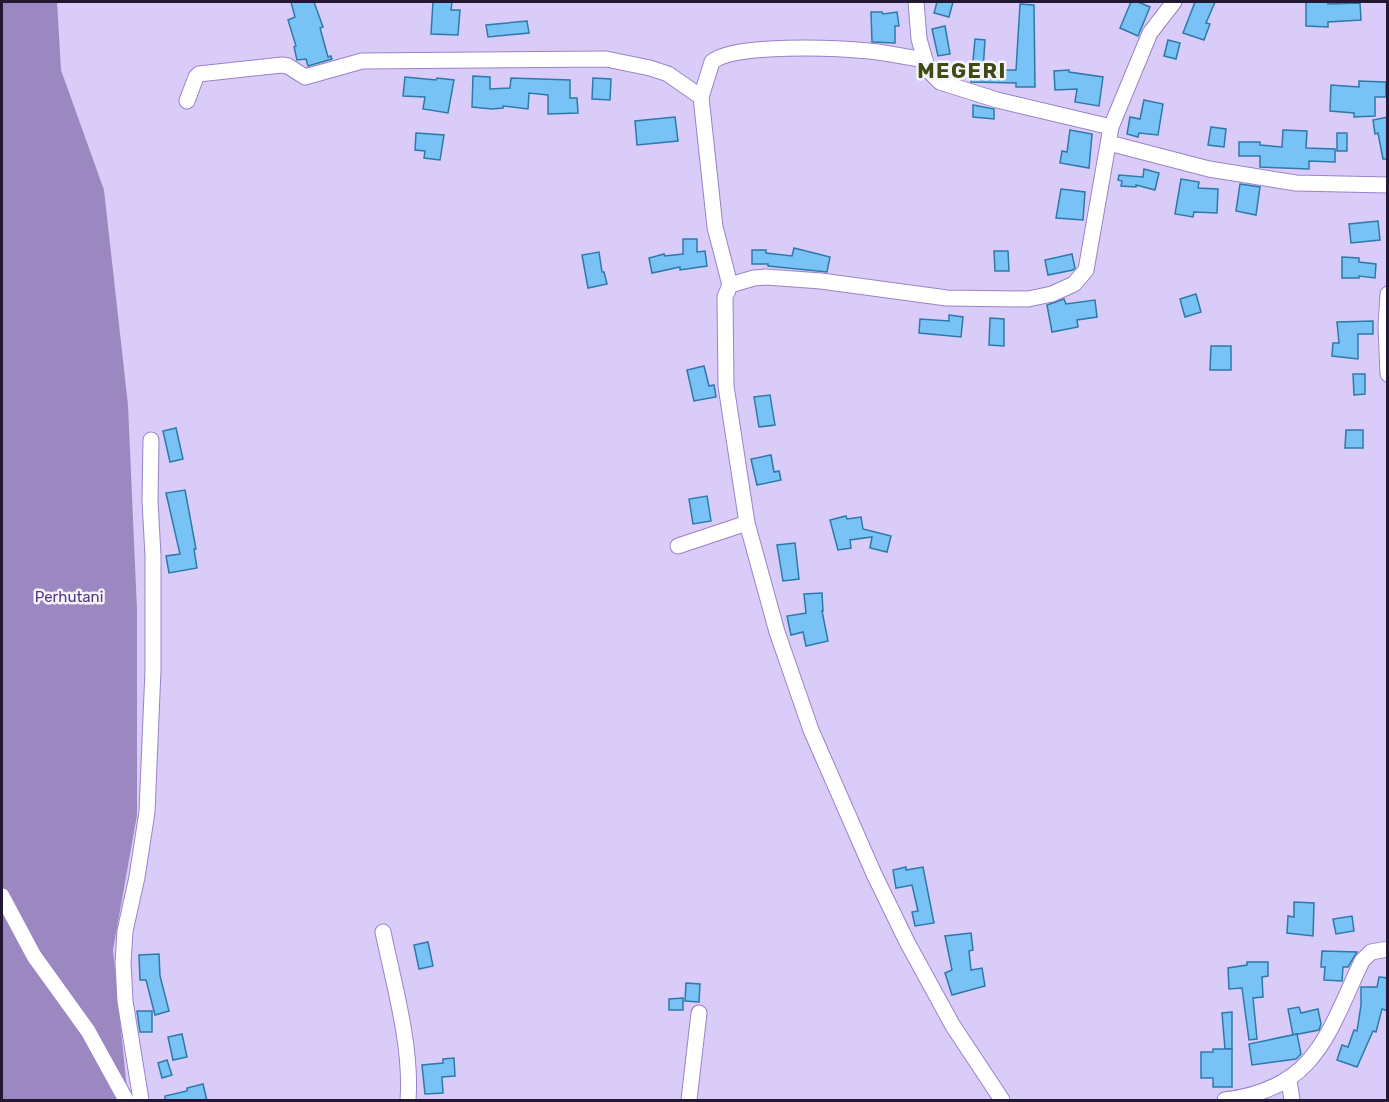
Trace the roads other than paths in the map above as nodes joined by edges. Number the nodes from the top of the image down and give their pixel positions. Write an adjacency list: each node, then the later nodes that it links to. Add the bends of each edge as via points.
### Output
1 (916, 2): 3 (street)
2 (1174, 2): 6 (street, via 1150,33)
3 (925, 60): 4 (street, via 840,49 746,51 712,62); 6 (street, via 939,82)
4 (701, 97): 5 (street, via 668,74 650,68 606,59 556,59 362,62 305,77 282,65 219,71 196,77); 8 (street, via 715,227)
5 (187, 101)
6 (1110, 135): 7 (street, via 1209,169 1285,181); 8 (street, via 1086,270 1074,284 1052,294 1028,299 947,298 766,277)
7 (1388, 185)
8 (730, 285): 12 (street, via 724,309 726,386)
9 (1388, 294): 10 (street)
10 (1388, 374)
11 (151, 440): 20 (street, via 153,670 147,812 125,931 123,963)
12 (747, 523): 13 (street); 23 (street, via 803,708 847,814 907,942 953,1026)
13 (678, 546)
14 (2, 896): 19 (street, via 34,956 88,1031)
15 (383, 932): 21 (street, via 405,1042)
16 (1388, 949): 18 (street, via 1371,952 1362,961 1327,1036 1310,1062)
17 (699, 1013): 22 (street)
18 (1289, 1080): 24 (street, via 1245,1098); 25 (street)
19 (126, 1101)
20 (141, 1101)
21 (408, 1101)
22 (689, 1101)
23 (1002, 1101)
24 (1226, 1101)
25 (1292, 1101)

